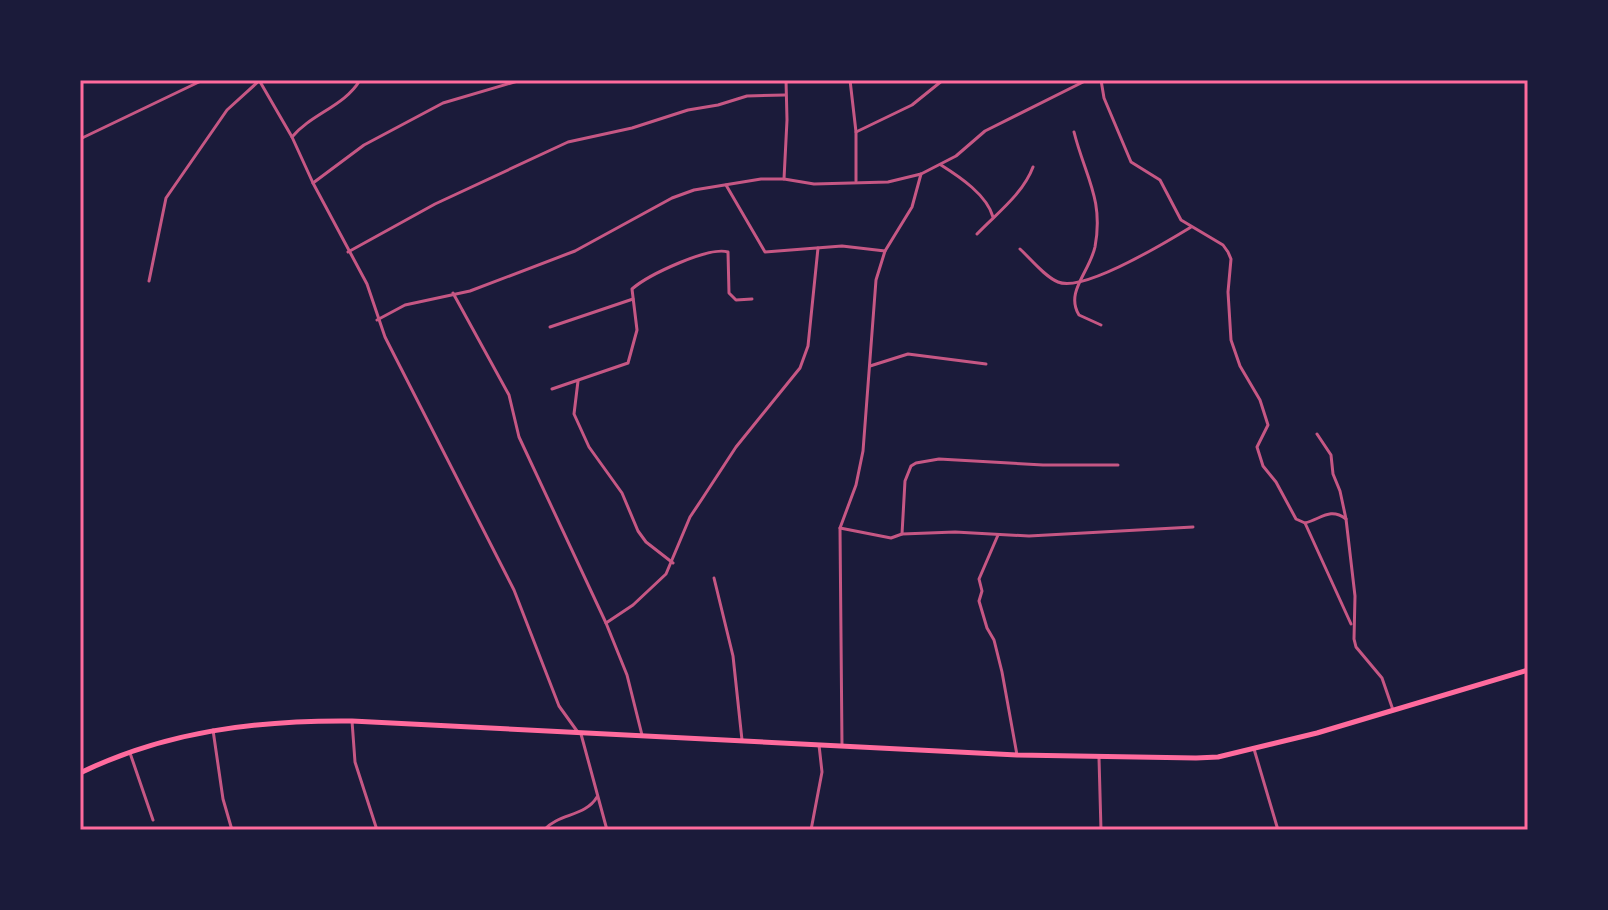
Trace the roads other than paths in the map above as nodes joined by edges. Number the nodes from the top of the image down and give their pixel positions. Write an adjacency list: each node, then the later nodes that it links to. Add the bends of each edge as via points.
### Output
1 (203, 80): 14 (street)
2 (260, 80): 13 (street); 29 (street, via 227,110 166,198)
3 (360, 80): 13 (street, via 353,92)
4 (521, 80): 20 (street, via 443,103 364,145)
5 (786, 80): 10 (street)
6 (850, 80): 11 (street)
7 (1087, 80): 15 (street, via 985,131)
8 (1101, 80): 23 (street, via 1131,162 1160,180 1181,220)
9 (940, 81): 11 (street, via 912,105)
10 (785, 95): 18 (street); 28 (street, via 747,96 568,142 435,204)
11 (856, 132): 19 (street)
12 (1074, 132): 30 (street, via 1098,214 1094,250)
13 (292, 137): 20 (street)
14 (80, 139)
15 (941, 165): 17 (street); 22 (street, via 971,187)
16 (1033, 167): 22 (street)
17 (921, 174): 19 (street, via 888,182); 27 (street, via 912,207)
18 (784, 179): 19 (street, via 814,184); 21 (street)
19 (856, 181)
20 (313, 183): 28 (street)
21 (726, 185): 25 (street, via 765,252); 31 (street, via 672,198 575,251)
22 (993, 217): 24 (street)
23 (1191, 227): 30 (street); 44 (street, via 1223,245 1231,259 1231,340 1268,425 1258,455 1296,519)
24 (977, 234)
25 (818, 248): 27 (street); 49 (street, via 800,368 736,447 690,517)
26 (1020, 249): 30 (street, via 1058,282)
27 (885, 251): 38 (street, via 874,290)
28 (348, 252): 34 (street, via 367,284)
29 (149, 281)
30 (1082, 281): 35 (street, via 1074,293 1074,307)
31 (453, 293): 34 (street, via 405,305); 51 (street, via 509,395 519,437)
32 (633, 299): 33 (street, via 632,289 638,284 724,250 730,256 729,293 736,300); 36 (street); 39 (street, via 637,330 628,363)
33 (752, 299)
34 (377, 320): 57 (street, via 514,590 559,706)
35 (1101, 325)
36 (550, 327)
37 (986, 364): 38 (street, via 908,354)
38 (870, 366): 46 (street, via 863,451)
39 (578, 381): 40 (street); 49 (street, via 574,414 589,447 622,493 638,531)
40 (552, 389)
41 (1317, 434): 43 (street, via 1331,455)
42 (1118, 465): 47 (street, via 939,459 916,463 905,481)
43 (1346, 519): 44 (street, via 1331,512); 52 (street, via 1355,596)
44 (1305, 523): 52 (street)
45 (1193, 527): 48 (street)
46 (840, 528): 47 (street, via 891,538); 61 (street)
47 (902, 534): 48 (street)
48 (998, 535): 64 (street, via 979,579 979,601 1002,672)
49 (673, 563): 51 (street, via 652,590)
50 (714, 578): 59 (street, via 733,656)
51 (606, 623): 58 (street, via 627,675)
52 (1353, 627): 54 (street, via 1356,647 1382,678)
53 (1528, 670): 54 (main road)
54 (1393, 710): 62 (main road)
55 (352, 721): 56 (main road); 57 (main road); 70 (street, via 355,762)
56 (213, 730): 63 (main road); 69 (street)
57 (580, 734): 58 (main road); 67 (street)
58 (642, 735): 59 (main road)
59 (742, 741): 60 (main road)
60 (819, 745): 61 (main road); 73 (street, via 822,772)
61 (842, 746): 64 (main road)
62 (1254, 749): 65 (main road, via 1218,757); 75 (street)
63 (130, 753): 66 (main road); 68 (street)
64 (1017, 755): 65 (main road)
65 (1099, 757): 74 (street)
66 (80, 773)
67 (597, 794): 71 (street, via 586,809); 72 (street)
68 (153, 820)
69 (232, 830)
70 (377, 830)
71 (544, 830)
72 (607, 830)
73 (811, 830)
74 (1101, 830)
75 (1278, 830)

